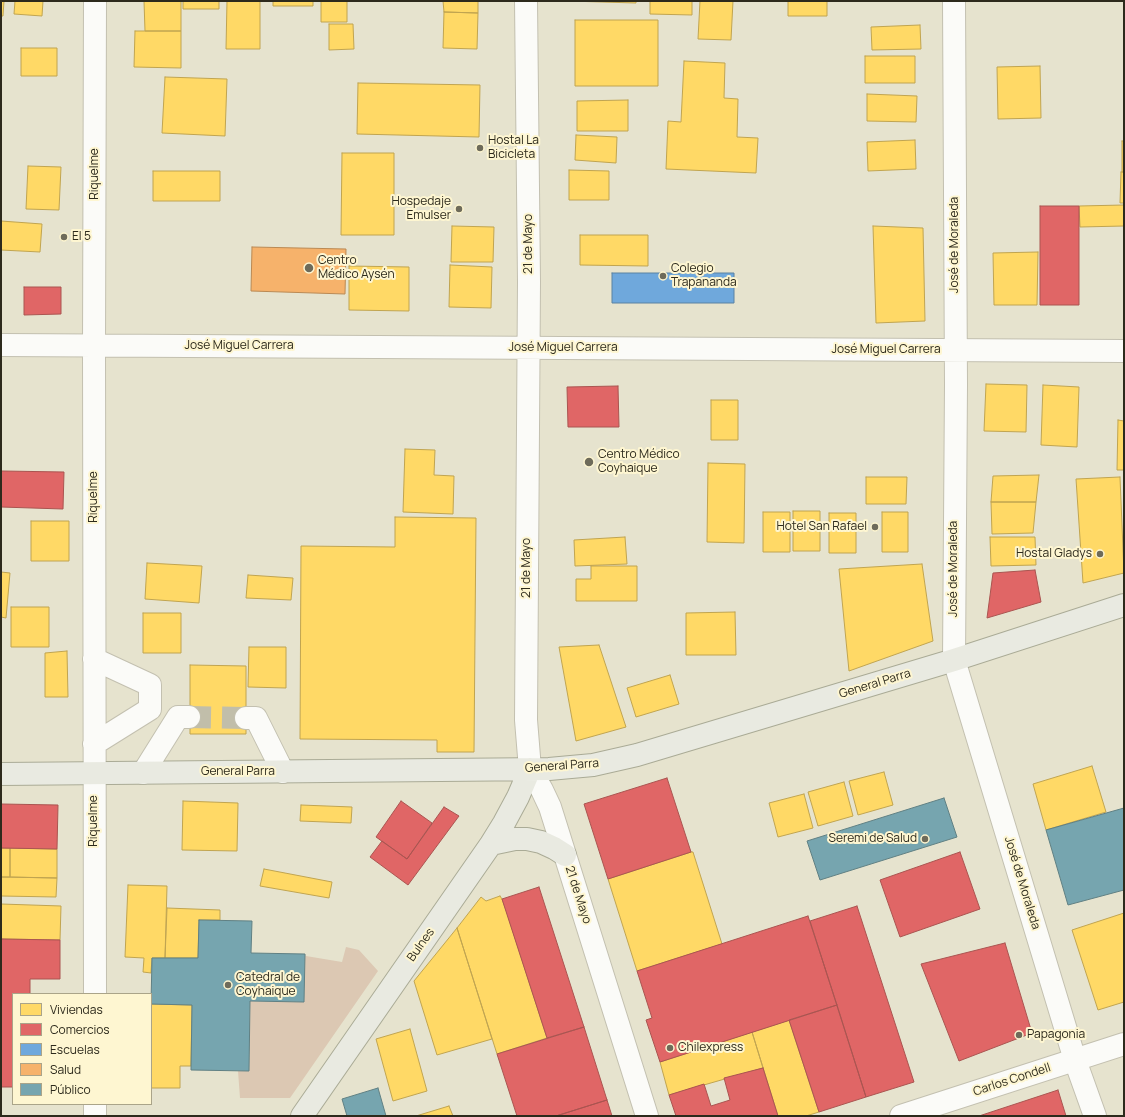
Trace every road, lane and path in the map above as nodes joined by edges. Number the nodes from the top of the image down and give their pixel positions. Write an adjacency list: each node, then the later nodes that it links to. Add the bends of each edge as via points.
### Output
1 (95, 1): 5 (street, Riquelme)
2 (526, 1): 6 (street, 21 de Mayo)
3 (954, 1): 7 (street, José de Moraleda)
4 (1, 345): 5 (street, José Miguel Carrera)
5 (94, 346): 6 (street, José Miguel Carrera); 10 (street, Riquelme)
6 (529, 348): 7 (street, José Miguel Carrera); 15 (street, 21 de Mayo, via 526,720)
7 (956, 350): 8 (street, José Miguel Carrera); 11 (street, José de Moraleda)
8 (1124, 351)
9 (1124, 605): 11 (main road, General Parra)
10 (94, 659): 12 (street, via 150,685); 14 (street, Riquelme)
11 (954, 660): 15 (main road, General Parra, via 615,761 571,768); 24 (street, José de Moraleda)
12 (150, 709): 14 (street); 18 (street, via 184,717)
13 (246, 718): 16 (street, via 256,718)
14 (94, 744): 17 (street, Riquelme)
15 (530, 769): 16 (main road, General Parra); 20 (main road, Bulnes, via 518,797); 21 (street, 21 de Mayo, via 550,807)
16 (283, 772): 18 (main road, General Parra)
17 (94, 773): 18 (main road, General Parra); 19 (main road, General Parra); 22 (street, Riquelme)
18 (143, 773)
19 (1, 774)
20 (491, 844): 21 (main road, via 527,839 541,842); 27 (main road, Bulnes)
21 (565, 856): 28 (street, 21 de Mayo)
22 (95, 993)
23 (1124, 1044): 24 (street, Carlos Condell)
24 (1075, 1060): 29 (street, Carlos Condell); 30 (street, José de Moraleda)
25 (95, 1105): 26 (street)
26 (95, 1116)
27 (302, 1116)
28 (648, 1116)
29 (901, 1116)
30 (1094, 1116)

